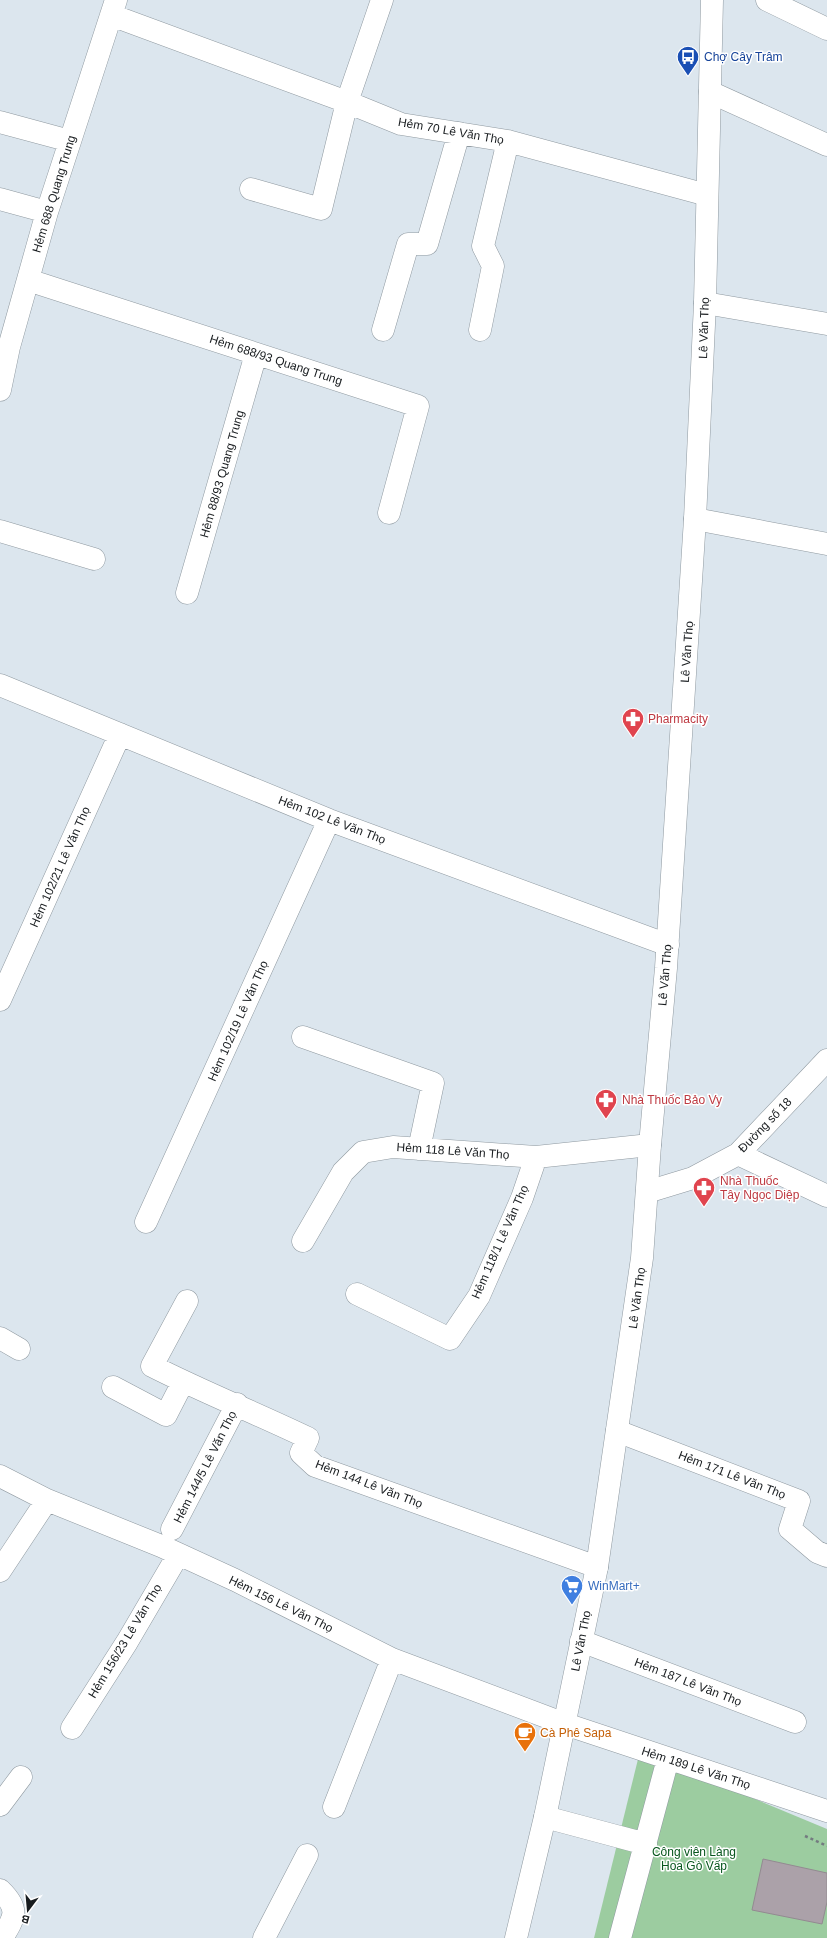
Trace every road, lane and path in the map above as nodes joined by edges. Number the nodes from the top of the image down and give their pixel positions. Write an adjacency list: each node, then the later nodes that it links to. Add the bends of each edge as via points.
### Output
1 (382, 0): 7 (street)
2 (712, 0): 6 (street, Lê Văn Thọ)
3 (767, 0): 5 (street)
4 (114, 7): 7 (street, Hẻm 70 Lê Văn Thọ); 10 (street, Hẻm 688 Quang Trung)
5 (827, 29)
6 (710, 92): 12 (street); 14 (street, Lê Văn Thọ)
7 (347, 102): 9 (street, Hẻm 70 Lê Văn Thọ, via 401,124); 13 (street, via 321,209)
8 (0, 122): 10 (street)
9 (459, 133): 11 (street, Hẻm 70 Lê Văn Thọ); 20 (street, via 427,244 408,244)
10 (70, 141): 16 (street, Hẻm 688 Quang Trung)
11 (508, 141): 14 (street, Hẻm 70 Lê Văn Thọ); 21 (street, via 483,246 493,266)
12 (827, 145)
13 (251, 189)
14 (707, 195): 18 (street, Lê Văn Thọ)
15 (0, 199): 16 (street)
16 (47, 212): 17 (street, Hẻm 688 Quang Trung)
17 (28, 280): 22 (street, Hẻm 688 Quang Trung); 23 (street, Hẻm 688/93 Quang Trung)
18 (705, 303): 19 (street); 26 (street, Lê Văn Thọ)
19 (827, 324)
20 (383, 330)
21 (480, 330)
22 (4, 346): 24 (street, Hẻm 688 Quang Trung)
23 (256, 354): 25 (street, Hẻm 688/93 Quang Trung, via 418,406); 30 (street, Hẻm 88/93 Quang Trung)
24 (0, 390)
25 (389, 513)
26 (695, 519): 28 (street); 34 (street, Lê Văn Thọ)
27 (0, 531): 29 (street)
28 (827, 544)
29 (94, 559)
30 (187, 593)
31 (0, 685): 32 (street, Hẻm 102 Lê Văn Thọ)
32 (120, 734): 33 (street, Hẻm 102 Lê Văn Thọ); 35 (street, Hẻm 102/21 Lê Văn Thọ)
33 (329, 820): 34 (street, Hẻm 102 Lê Văn Thọ); 44 (street, Hẻm 102/19 Lê Văn Thọ)
34 (668, 945): 38 (street, Lê Văn Thọ)
35 (0, 1000)
36 (303, 1037): 39 (street, via 433,1083)
37 (827, 1060): 40 (street, Đường số 18)
38 (650, 1145): 41 (street, Hẻm 118 Lê Văn Thọ); 42 (street, Lê Văn Thọ)
39 (419, 1149): 41 (street, Hẻm 118 Lê Văn Thọ); 45 (street, Hẻm 118 Lê Văn Thọ, via 393,1147 363,1152 343,1172)
40 (738, 1154): 42 (street, Đường số 18, via 693,1178); 43 (street)
41 (536, 1157): 46 (street, Hẻm 118/1 Lê Văn Thọ, via 522,1198 478,1296 450,1339)
42 (647, 1192): 53 (street, Lê Văn Thọ, via 642,1258)
43 (827, 1196)
44 (146, 1222)
45 (302, 1240)
46 (357, 1294)
47 (186, 1301): 50 (street, Hẻm 144 Lê Văn Thọ, via 152,1366)
48 (0, 1338): 49 (street)
49 (19, 1349)
50 (183, 1382): 51 (street, via 166,1416); 52 (street, Hẻm 144 Lê Văn Thọ)
51 (113, 1387)
52 (237, 1404): 56 (street, Hẻm 144/5 Lê Văn Thọ); 59 (street, Hẻm 144 Lê Văn Thọ, via 308,1438 301,1453 315,1466)
53 (617, 1430): 58 (street, Hẻm 171 Lê Văn Thọ, via 799,1501 790,1529 817,1552); 59 (street, Lê Văn Thọ)
54 (0, 1476): 55 (street, Hẻm 156 Lê Văn Thọ)
55 (46, 1500): 57 (street, Hẻm 156 Lê Văn Thọ); 60 (street)
56 (172, 1529)
57 (178, 1555): 62 (street, Hẻm 156 Lê Văn Thọ); 65 (street, Hẻm 156/23 Lê Văn Thọ)
58 (827, 1556)
59 (597, 1567): 61 (street, Lê Văn Thọ)
60 (0, 1571)
61 (581, 1641): 63 (street, Hẻm 187 Lê Văn Thọ); 64 (street, Lê Văn Thọ)
62 (392, 1659): 64 (street, Hẻm 156 Lê Văn Thọ); 69 (street)
63 (795, 1722)
64 (565, 1724): 70 (street, Hẻm 189 Lê Văn Thọ); 71 (street, Lê Văn Thọ)
65 (72, 1728)
66 (665, 1770): 72 (street)
67 (21, 1777): 68 (street)
68 (0, 1805)
69 (334, 1807)
70 (827, 1811)
71 (545, 1817): 72 (street); 77 (street, Lê Văn Thọ)
72 (646, 1844): 78 (street)
73 (307, 1855): 76 (street)
74 (0, 1890): 75 (street, via 14,1909 13,1920)
75 (2, 1938)
76 (264, 1938)
77 (516, 1938)
78 (620, 1938)

